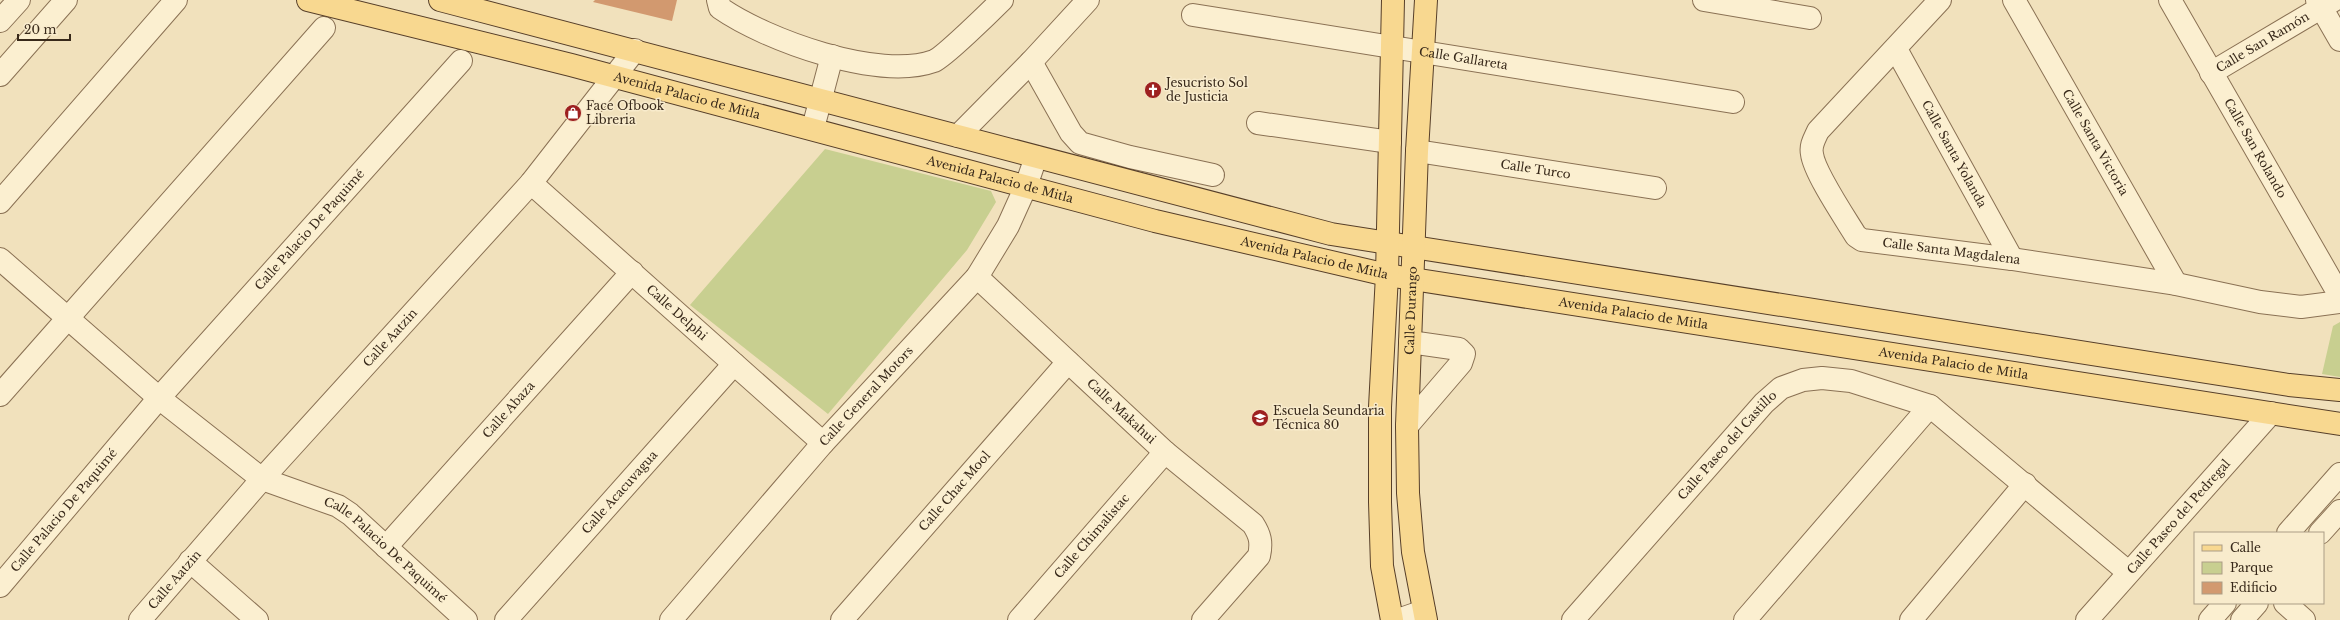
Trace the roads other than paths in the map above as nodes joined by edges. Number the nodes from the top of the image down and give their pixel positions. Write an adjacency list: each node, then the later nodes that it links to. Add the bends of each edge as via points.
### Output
1 (19, 0): 18 (street)
2 (66, 0): 29 (street)
3 (176, 0): 45 (street)
4 (308, 0): 30 (main road, Avenida Palacio de Mitla)
5 (440, 0): 22 (main road)
6 (718, 0): 25 (street, via 720,8 735,19 787,42)
7 (1002, 0): 25 (street, via 936,60 902,66 858,62)
8 (1088, 0): 27 (street)
9 (1392, 0): 21 (main road)
10 (1426, 0): 24 (main road, Calle Durango)
11 (1704, 0): 17 (street)
12 (1940, 0): 23 (street, Calle Santa Magdalena)
13 (2014, 0): 54 (street, Calle Santa Victoria)
14 (2170, 0): 28 (street, Calle San Rolando)
15 (2324, 2): 20 (street); 28 (street, Calle San Ramón)
16 (1193, 15): 21 (street, Calle Gallareta)
17 (1810, 18)
18 (0, 21)
19 (324, 28): 57 (street)
20 (2340, 40)
21 (1392, 46): 24 (street, Calle Gallareta); 36 (main road)
22 (635, 50): 30 (street, Calle Aatzin); 31 (main road)
23 (1896, 50): 49 (street, Calle Santa Yolanda); 49 (street, Calle Santa Magdalena, via 1818,131 1812,147 1814,163 1856,236 1862,240)
24 (1424, 51): 32 (street, Calle Gallareta); 37 (main road, Calle Durango)
25 (832, 56): 31 (street)
26 (461, 61): 63 (street, Calle Palacio De Paquimé)
27 (1031, 62): 35 (street); 39 (street, via 1071,133 1080,143)
28 (2211, 73): 55 (street, Calle San Rolando)
29 (0, 75)
30 (614, 77): 34 (main road, Avenida Palacio de Mitla); 42 (street, Calle Aatzin)
31 (821, 99): 34 (street); 35 (main road)
32 (1733, 102)
33 (1258, 123): 36 (street)
34 (813, 128): 43 (main road, Avenida Palacio de Mitla)
35 (958, 136): 38 (main road)
36 (1390, 142): 46 (main road)
37 (1417, 151): 44 (street, Calle Turco); 47 (main road, Calle Durango)
38 (1036, 157): 41 (main road); 43 (street, Calle General Motors)
39 (1130, 157): 40 (street); 41 (street)
40 (1213, 175)
41 (1123, 180): 46 (main road, via 1287,223)
42 (531, 183): 50 (street, Calle Delphi); 71 (street, Calle Aatzin)
43 (1026, 186): 51 (main road, Avenida Palacio de Mitla, via 1162,223); 52 (street, Calle General Motors, via 1008,226)
44 (1655, 188)
45 (0, 202)
46 (1386, 244): 47 (main road); 51 (main road)
47 (1414, 246): 53 (main road, Calle Durango); 61 (main road, via 2289,385)
48 (0, 259): 57 (street, Calle Palacio De Paquimé)
49 (2012, 259): 54 (street, Calle Santa Magdalena)
50 (632, 272): 60 (street, Calle Delphi); 76 (street, Calle Abaza)
51 (1387, 275): 53 (main road, Avenida Palacio de Mitla); 92 (main road, via 1380,407 1380,502 1382,566)
52 (977, 277): 59 (street, Calle Makahui); 68 (street, Calle General Motors)
53 (1414, 278): 58 (main road, Calle Durango); 65 (main road, Avenida Palacio de Mitla)
54 (2176, 284): 56 (street, Calle Santa Magdalena, via 2260,302 2301,307)
55 (2340, 296)
56 (2340, 302)
57 (69, 319): 62 (street); 63 (street, Calle Palacio De Paquimé)
58 (1410, 342): 67 (main road, Calle Durango); 67 (street, via 1458,349 1464,354 1461,363)
59 (1068, 362): 69 (street, Calle Makahui); 89 (street, Calle Chac Mool)
60 (734, 364): 68 (street, Calle Delphi); 87 (street, Calle Acacuvagua)
61 (2340, 390)
62 (0, 395)
63 (159, 398): 71 (street, Calle Palacio De Paquimé); 79 (street, Calle Palacio De Paquimé)
64 (1930, 406): 72 (street, Calle Paseo del Castillo); 94 (street, Calle Paseo del Castillo, via 1852,381 1822,378 1803,380 1781,388 1764,403); 95 (street)
65 (2271, 413): 66 (main road, Avenida Palacio de Mitla); 78 (street, Calle Paseo del Pedregal)
66 (2340, 424)
67 (1407, 426): 83 (main road, Calle Durango, via 1412,545)
68 (823, 443): 88 (street, Calle General Motors)
69 (1165, 452): 90 (street, Calle Chimalistac); 91 (street, Calle Makahui, via 1253,524 1260,534 1262,545 1259,556)
70 (2340, 474): 74 (street)
71 (262, 479): 76 (street, Calle Palacio De Paquimé, via 338,506); 77 (street, Calle Aatzin)
72 (2025, 484): 78 (street, Calle Paseo del Castillo); 96 (street)
73 (2340, 511): 75 (street)
74 (2289, 532)
75 (2321, 532)
76 (386, 547): 86 (street, Calle Palacio De Paquimé)
77 (190, 561): 84 (street, Calle Aatzin); 85 (street)
78 (2128, 572): 97 (street, Calle Paseo del Pedregal)
79 (0, 586)
80 (2224, 604): 98 (street)
81 (2256, 604): 99 (street)
82 (2286, 604): 100 (street)
83 (1425, 615): 93 (street)
84 (140, 620)
85 (257, 620)
86 (466, 620)
87 (506, 620)
88 (671, 620)
89 (842, 620)
90 (1019, 620)
91 (1203, 620)
92 (1392, 620)
93 (1398, 620)
94 (1573, 620)
95 (1745, 620)
96 (1911, 620)
97 (2086, 620)
98 (2210, 620)
99 (2242, 620)
100 (2304, 620)

